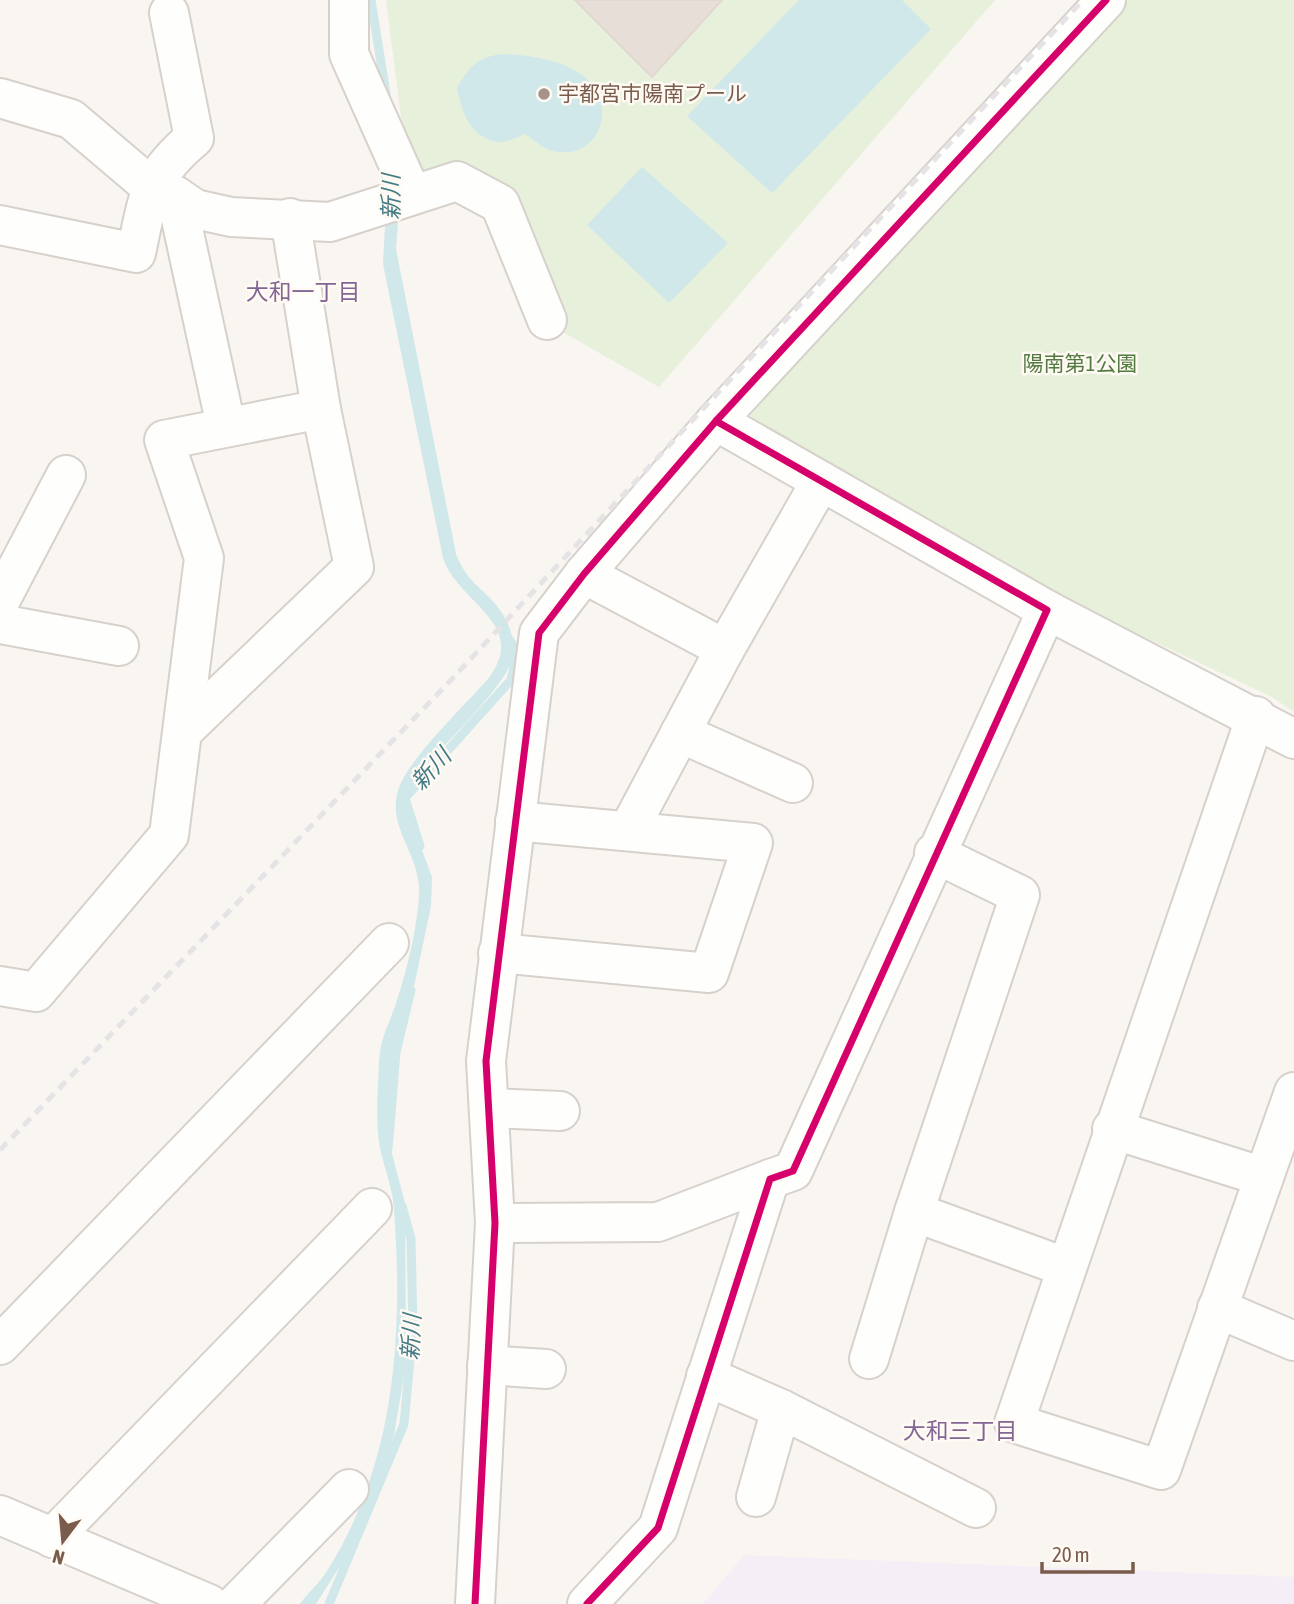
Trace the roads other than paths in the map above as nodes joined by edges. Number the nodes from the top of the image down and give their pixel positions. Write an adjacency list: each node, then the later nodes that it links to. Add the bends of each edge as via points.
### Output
1 (349, 0): 6 (street, via 349,54)
2 (1106, 0): 11 (street)
3 (169, 13): 5 (street, via 194,138 169,159)
4 (0, 98): 5 (street, via 71,119)
5 (163, 191): 7 (street, via 195,209); 8 (street, via 136,253); 12 (street)
6 (412, 195): 7 (street, via 330,222); 9 (street, via 457,181 500,204)
7 (290, 219): 10 (street)
8 (0, 225)
9 (547, 320)
10 (321, 409): 12 (street); 22 (street, via 354,567)
11 (716, 421): 14 (street); 15 (street)
12 (226, 426): 22 (street, via 164,440 204,558)
13 (66, 475): 16 (street)
14 (821, 481): 17 (street); 20 (street)
15 (584, 574): 20 (street); 26 (street, via 539,633)
16 (0, 601)
17 (1047, 610): 21 (street); 28 (street)
18 (0, 624): 19 (street)
19 (119, 646)
20 (725, 649): 23 (street)
21 (1256, 716): 24 (street); 35 (street)
22 (183, 731): 31 (street, via 169,835 36,992)
23 (680, 733): 25 (street); 27 (street)
24 (1294, 739)
25 (793, 783)
26 (515, 821): 27 (street); 30 (street)
27 (628, 831): 30 (street, via 753,843 709,973)
28 (934, 853): 37 (street, via 793,1171); 39 (street, via 1020,895)
29 (389, 943): 44 (street)
30 (498, 953): 33 (street, via 486,1061)
31 (0, 986)
32 (1294, 1092): 36 (street)
33 (489, 1108): 34 (street); 40 (street)
34 (560, 1111)
35 (1112, 1129): 36 (street); 41 (street)
36 (1264, 1177): 42 (street)
37 (770, 1180): 40 (street, via 658,1222); 48 (street)
38 (372, 1208): 54 (street)
39 (914, 1212): 41 (street); 45 (street)
40 (495, 1223): 46 (street)
41 (1065, 1267): 42 (street, via 1014,1423 1161,1471)
42 (1217, 1308): 43 (street)
43 (1294, 1341)
44 (0, 1345)
45 (869, 1359)
46 (487, 1365): 47 (street); 57 (street)
47 (546, 1369)
48 (706, 1376): 49 (street); 58 (street, via 658,1528)
49 (781, 1409): 51 (street); 52 (street)
50 (349, 1489): 56 (street)
51 (756, 1497)
52 (976, 1508)
53 (0, 1516): 54 (street)
54 (52, 1538): 55 (street)
55 (209, 1604)
56 (236, 1604)
57 (475, 1604)
58 (587, 1604)

